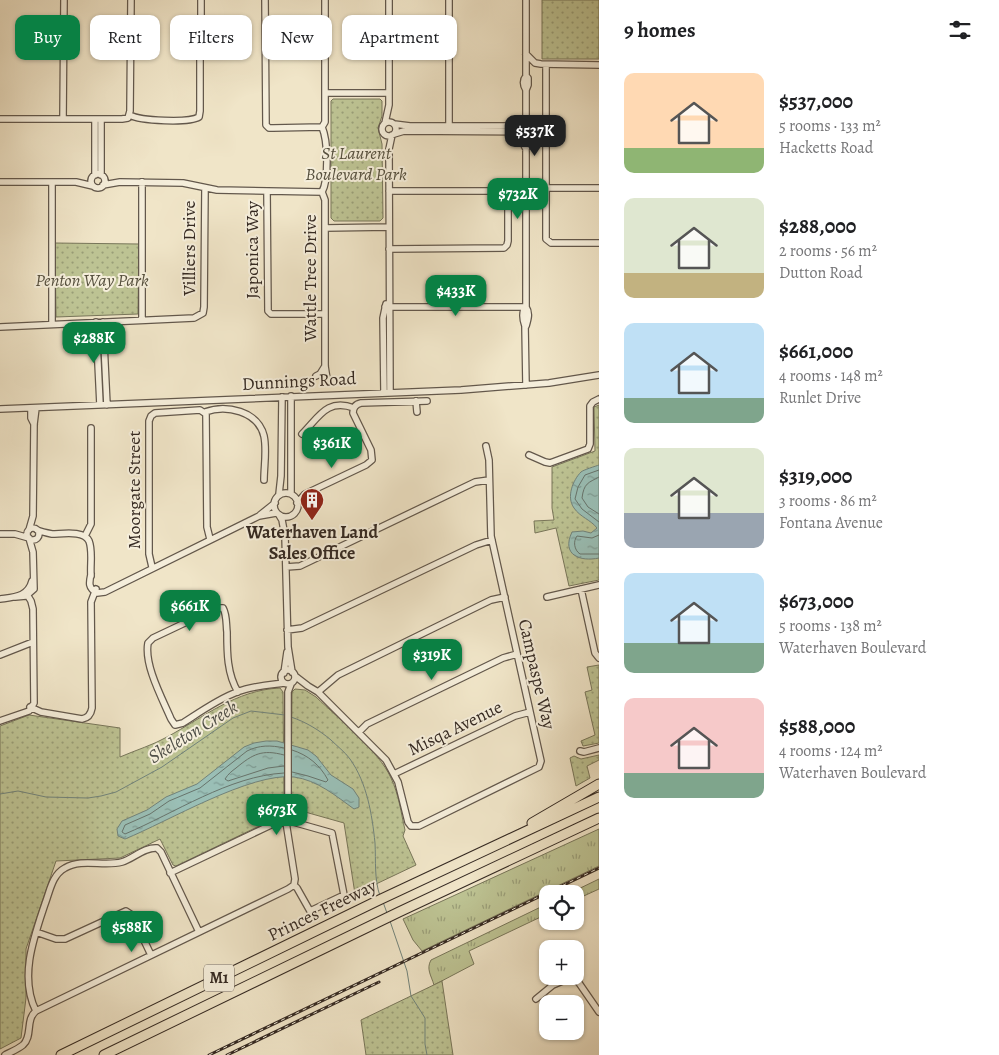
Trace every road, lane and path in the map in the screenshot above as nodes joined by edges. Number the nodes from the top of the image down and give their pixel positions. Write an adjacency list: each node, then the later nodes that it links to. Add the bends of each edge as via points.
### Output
1 (64, 0): 19 (street)
2 (131, 0): 17 (street)
3 (201, 0): 9 (street)
4 (265, 0): 22 (street, via 266,125 269,128)
5 (325, 0): 15 (street, Wattle Tree Drive)
6 (389, 0): 16 (street)
7 (449, 0): 23 (street)
8 (526, 0): 10 (street)
9 (201, 15)
10 (526, 54): 12 (street, via 535,63); 14 (street)
11 (200, 60): 17 (street, via 199,117 191,120 140,119)
12 (543, 65): 13 (street); 14 (street); 37 (street)
13 (599, 65)
14 (525, 75): 24 (street, via 528,78)
15 (325, 93): 16 (street); 22 (street, Wattle Tree Drive, via 325,124)
16 (389, 93): 21 (street)
17 (130, 115): 20 (street, via 125,119)
18 (0, 119): 19 (street)
19 (64, 119): 20 (street)
20 (98, 119): 28 (street)
21 (390, 123): 23 (street); 25 (street, via 382,129); 26 (street, via 396,128)
22 (322, 127): 41 (street, Wattle Tree Drive, via 326,138 326,182)
23 (449, 129): 24 (street); 26 (street, via 404,131)
24 (526, 130): 47 (street, via 523,145 526,149)
25 (385, 134): 26 (street); 27 (street)
26 (393, 135): 27 (street)
27 (389, 149): 40 (street)
28 (98, 175): 31 (street); 32 (street); 34 (street, via 105,180); 35 (street, via 91,182)
29 (0, 182): 30 (street)
30 (52, 182): 31 (street); 51 (street)
31 (76, 182): 35 (street)
32 (120, 182): 33 (street); 34 (street)
33 (142, 182): 36 (street, via 183,183); 49 (street)
34 (103, 185): 35 (street)
35 (94, 186)
36 (205, 188): 39 (street); 49 (street, Villiers Drive, via 203,313 194,318)
37 (546, 188): 38 (street); 44 (street, via 548,241)
38 (599, 188)
39 (267, 191): 41 (street); 48 (street, Japonica Way, via 268,311 272,314)
40 (389, 191): 42 (street); 45 (street, via 506,193 508,241 504,248)
41 (322, 192): 43 (street, Wattle Tree Drive)
42 (389, 227): 43 (street); 45 (street)
43 (325, 228): 48 (street, Wattle Tree Drive)
44 (599, 243)
45 (389, 249): 46 (street)
46 (388, 307): 47 (street); 58 (street)
47 (526, 307): 57 (street)
48 (325, 314): 53 (street, Wattle Tree Drive)
49 (142, 320): 50 (street, Villiers Drive)
50 (99, 322): 51 (street, Villiers Drive); 64 (street); 65 (street)
51 (52, 324): 52 (street, Villiers Drive)
52 (0, 326)
53 (325, 366): 55 (street, Wattle Tree Drive); 56 (street, Wattle Tree Drive)
54 (599, 375): 57 (street, Dunnings Road)
55 (316, 376)
56 (327, 379)
57 (526, 385): 58 (street, Dunnings Road)
58 (387, 392): 59 (street, Dunnings Road)
59 (291, 396): 60 (street, Dunnings Road); 82 (street)
60 (282, 397): 65 (street, Dunnings Road); 81 (street)
61 (599, 399): 76 (street, via 590,406 588,449 550,463)
62 (427, 400): 63 (street)
63 (416, 401): 67 (street, via 361,403); 70 (street)
64 (100, 405): 65 (street, Dunnings Road); 66 (street, Dunnings Road)
65 (107, 405)
66 (33, 408): 68 (street, Dunnings Road); 87 (street)
67 (354, 408): 71 (street, via 343,404 331,406); 83 (street, via 353,414 373,458)
68 (0, 409)
69 (205, 412): 78 (street, via 234,409 257,423 264,437); 97 (street, via 207,528); 100 (street, Moorgate Street, via 158,412 150,418 149,554)
70 (417, 412)
71 (309, 427): 73 (street); 74 (street)
72 (91, 428): 95 (street, via 91,524)
73 (302, 434)
74 (315, 435)
75 (486, 446): 80 (street, Campaspe Way)
76 (529, 455)
77 (255, 473): 78 (street)
78 (264, 473): 79 (street)
79 (264, 480)
80 (489, 480): 98 (street, Campaspe Way); 101 (street, via 475,482 300,566)
81 (279, 494): 82 (street); 84 (street)
82 (292, 494): 83 (street); 85 (street)
83 (305, 494): 85 (street)
84 (275, 503): 86 (street); 88 (street)
85 (298, 503): 89 (street)
86 (277, 514): 88 (street); 89 (street); 91 (street)
87 (33, 516): 90 (street); 92 (street)
88 (259, 516): 97 (street)
89 (291, 516): 91 (street)
90 (28, 530): 92 (street, via 33,528); 94 (street); 96 (street)
91 (284, 530): 101 (street)
92 (38, 533): 95 (street, via 81,532); 96 (street, via 34,539); 99 (street)
93 (0, 534): 94 (street)
94 (15, 534): 96 (street)
95 (86, 535): 104 (street, via 92,541 89,585)
96 (29, 538): 99 (street)
97 (210, 539): 100 (street)
98 (492, 540): 106 (street, Campaspe Way); 109 (street, via 468,548 302,628)
99 (33, 552): 105 (street, via 33,579)
100 (152, 567): 104 (street, via 102,593)
101 (286, 567): 109 (street)
102 (599, 585): 103 (street)
103 (581, 589): 107 (street); 114 (street)
104 (95, 591): 122 (street, via 91,605 92,710 89,716 82,719 41,712)
105 (27, 594): 108 (street); 110 (street, via 33,609)
106 (505, 597): 112 (street, Campaspe Way); 121 (street, via 491,600 338,674)
107 (547, 597)
108 (0, 599)
109 (287, 630): 111 (street)
110 (33, 642): 113 (street); 122 (street, via 34,703)
111 (288, 648): 115 (street); 116 (street)
112 (518, 654): 123 (street, Campaspe Way); 125 (street, via 429,693 367,724)
113 (0, 655)
114 (599, 658)
115 (283, 674): 116 (street, via 288,670); 117 (street); 118 (street)
116 (294, 674): 117 (street); 119 (street)
117 (288, 683): 118 (street); 119 (street); 132 (street)
118 (268, 684): 120 (street)
119 (308, 686): 121 (street)
120 (238, 692): 120 (street, via 230,672 223,608 210,611 149,641 151,668 175,725)
121 (318, 692): 125 (street)
122 (31, 707): 124 (street)
123 (530, 712): 128 (street, Misqa Avenue, via 515,716); 128 (street, Campaspe Way, via 541,761 538,768 419,826 411,826 408,822)
124 (0, 721)
125 (359, 732): 128 (street)
126 (599, 748): 127 (street)
127 (580, 751)
128 (394, 774)
129 (599, 784): 133 (highway)
130 (599, 797): 133 (highway, Princes Freeway / M1)
131 (599, 818): 144 (highway, Princes Freeway / M1)
132 (286, 821): 134 (street); 135 (street); 135 (street, via 329,831 333,835 344,895 312,911)
133 (496, 845): 143 (highway, Princes Freeway / M1)
134 (170, 873): 136 (street, via 161,852 154,848 122,862 67,867 53,880); 137 (street)
135 (294, 885): 137 (street)
136 (36, 932): 138 (street, via 65,939 126,912 132,915); 140 (street, via 30,950 29,975 30,996)
137 (199, 932): 138 (street)
138 (151, 955): 140 (street)
139 (536, 999): 141 (street, via 552,985 572,977)
140 (36, 1011): 142 (street, via 30,1019 24,1044)
141 (599, 1012)
142 (5, 1055)
143 (60, 1055)
144 (104, 1055)

